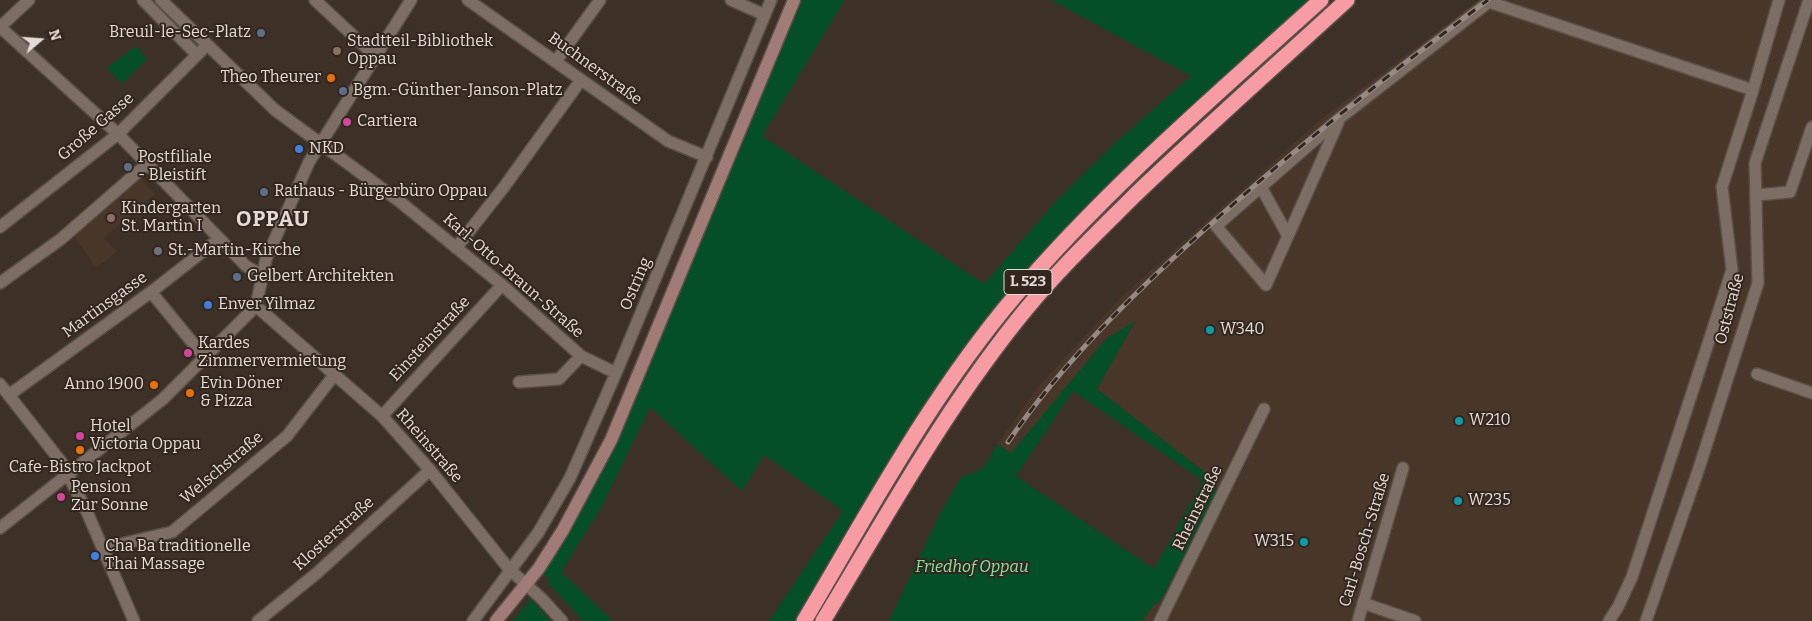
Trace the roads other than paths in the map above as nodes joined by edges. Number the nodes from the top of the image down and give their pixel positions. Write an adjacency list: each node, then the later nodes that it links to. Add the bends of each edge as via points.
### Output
1 (29, 0): 16 (street)
2 (143, 0): 18 (street)
3 (161, 0): 17 (street, Karl-Otto-Braun-Straße)
4 (315, 0): 19 (street)
5 (411, 0): 19 (street)
6 (468, 0): 20 (street, Buchnerstraße)
7 (600, 0): 20 (street)
8 (731, 0): 15 (street)
9 (771, 0): 15 (street, Ostring)
10 (794, 0): 58 (street, via 611,440 563,530)
11 (1321, 0): 65 (highway, L 523, via 1112,193 1015,297 968,356 923,421)
12 (1347, 0): 66 (highway, L 523, via 1172,160 1079,250 1028,307 981,366 937,430)
13 (1779, 0): 22 (street)
14 (1808, 0): 31 (street, Oststraße, via 1755,163)
15 (765, 15): 28 (street, Ostring)
16 (0, 27): 25 (street)
17 (207, 45): 18 (street, Große Gasse); 26 (street, Karl-Otto-Braun-Straße, via 275,110)
18 (197, 55): 25 (street, Große Gasse)
19 (376, 56): 26 (street)
20 (556, 61): 21 (street, Buchnerstraße)
21 (581, 80): 28 (street, Buchnerstraße, via 668,141); 35 (street)
22 (1753, 90): 23 (street, via 1489,2); 70 (street, via 1722,187 1732,270 1632,577)
23 (1340, 118): 30 (street); 33 (street)
24 (1812, 127): 27 (street)
25 (118, 134): 29 (street); 32 (street, Große Gasse)
26 (320, 144): 35 (street, Karl-Otto-Braun-Straße, via 399,201); 36 (street, via 266,259)
27 (1808, 148): 31 (street, via 1790,192)
28 (706, 157): 43 (street, Ostring)
29 (146, 164): 34 (street); 37 (street, via 62,239)
30 (1261, 187): 33 (street); 33 (street, via 1216,226 1266,285)
31 (1756, 195): 71 (street, Oststraße, via 1758,283)
32 (0, 228)
33 (1288, 236)
34 (219, 239): 36 (street, via 246,266); 39 (street, Martinsgasse)
35 (456, 248): 38 (street, Karl-Otto-Braun-Straße)
36 (262, 275): 40 (street)
37 (0, 283)
38 (502, 285): 41 (street, Karl-Otto-Braun-Straße); 51 (street, Einsteinstraße)
39 (151, 292): 42 (street); 49 (street, Martinsgasse)
40 (256, 306): 42 (street); 44 (street, Rheinstraße)
41 (581, 356): 43 (street, Karl-Otto-Braun-Straße); 46 (street, via 559,379)
42 (206, 359): 54 (street, via 163,399)
43 (616, 373): 57 (street, Ostring, via 570,478 538,533)
44 (335, 374): 51 (street, Rheinstraße); 56 (street, Welschstraße, via 287,436 172,532)
45 (1757, 374): 48 (street)
46 (519, 382)
47 (0, 384): 49 (street)
48 (1812, 393)
49 (9, 394): 54 (street)
50 (1264, 409): 67 (street, Rheinstraße)
51 (382, 416): 53 (street, Rheinstraße)
52 (1403, 468): 59 (street, Carl-Bosch-Straße)
53 (430, 470): 57 (street, Rheinstraße); 61 (street, Klosterstraße, via 317,573)
54 (68, 475): 55 (street); 56 (street)
55 (0, 528)
56 (104, 548): 60 (street)
57 (509, 569): 58 (street, Rheinstraße); 62 (street, Ostring, via 500,587)
58 (526, 584): 63 (street); 64 (street, Rheinstraße)
59 (1363, 603): 68 (street, Carl-Bosch-Straße); 69 (street)
60 (134, 621)
61 (258, 621)
62 (473, 621)
63 (496, 621)
64 (562, 621)
65 (804, 621)
66 (823, 621)
67 (1160, 621)
68 (1358, 621)
69 (1415, 621)
70 (1609, 621)
71 (1646, 621)

